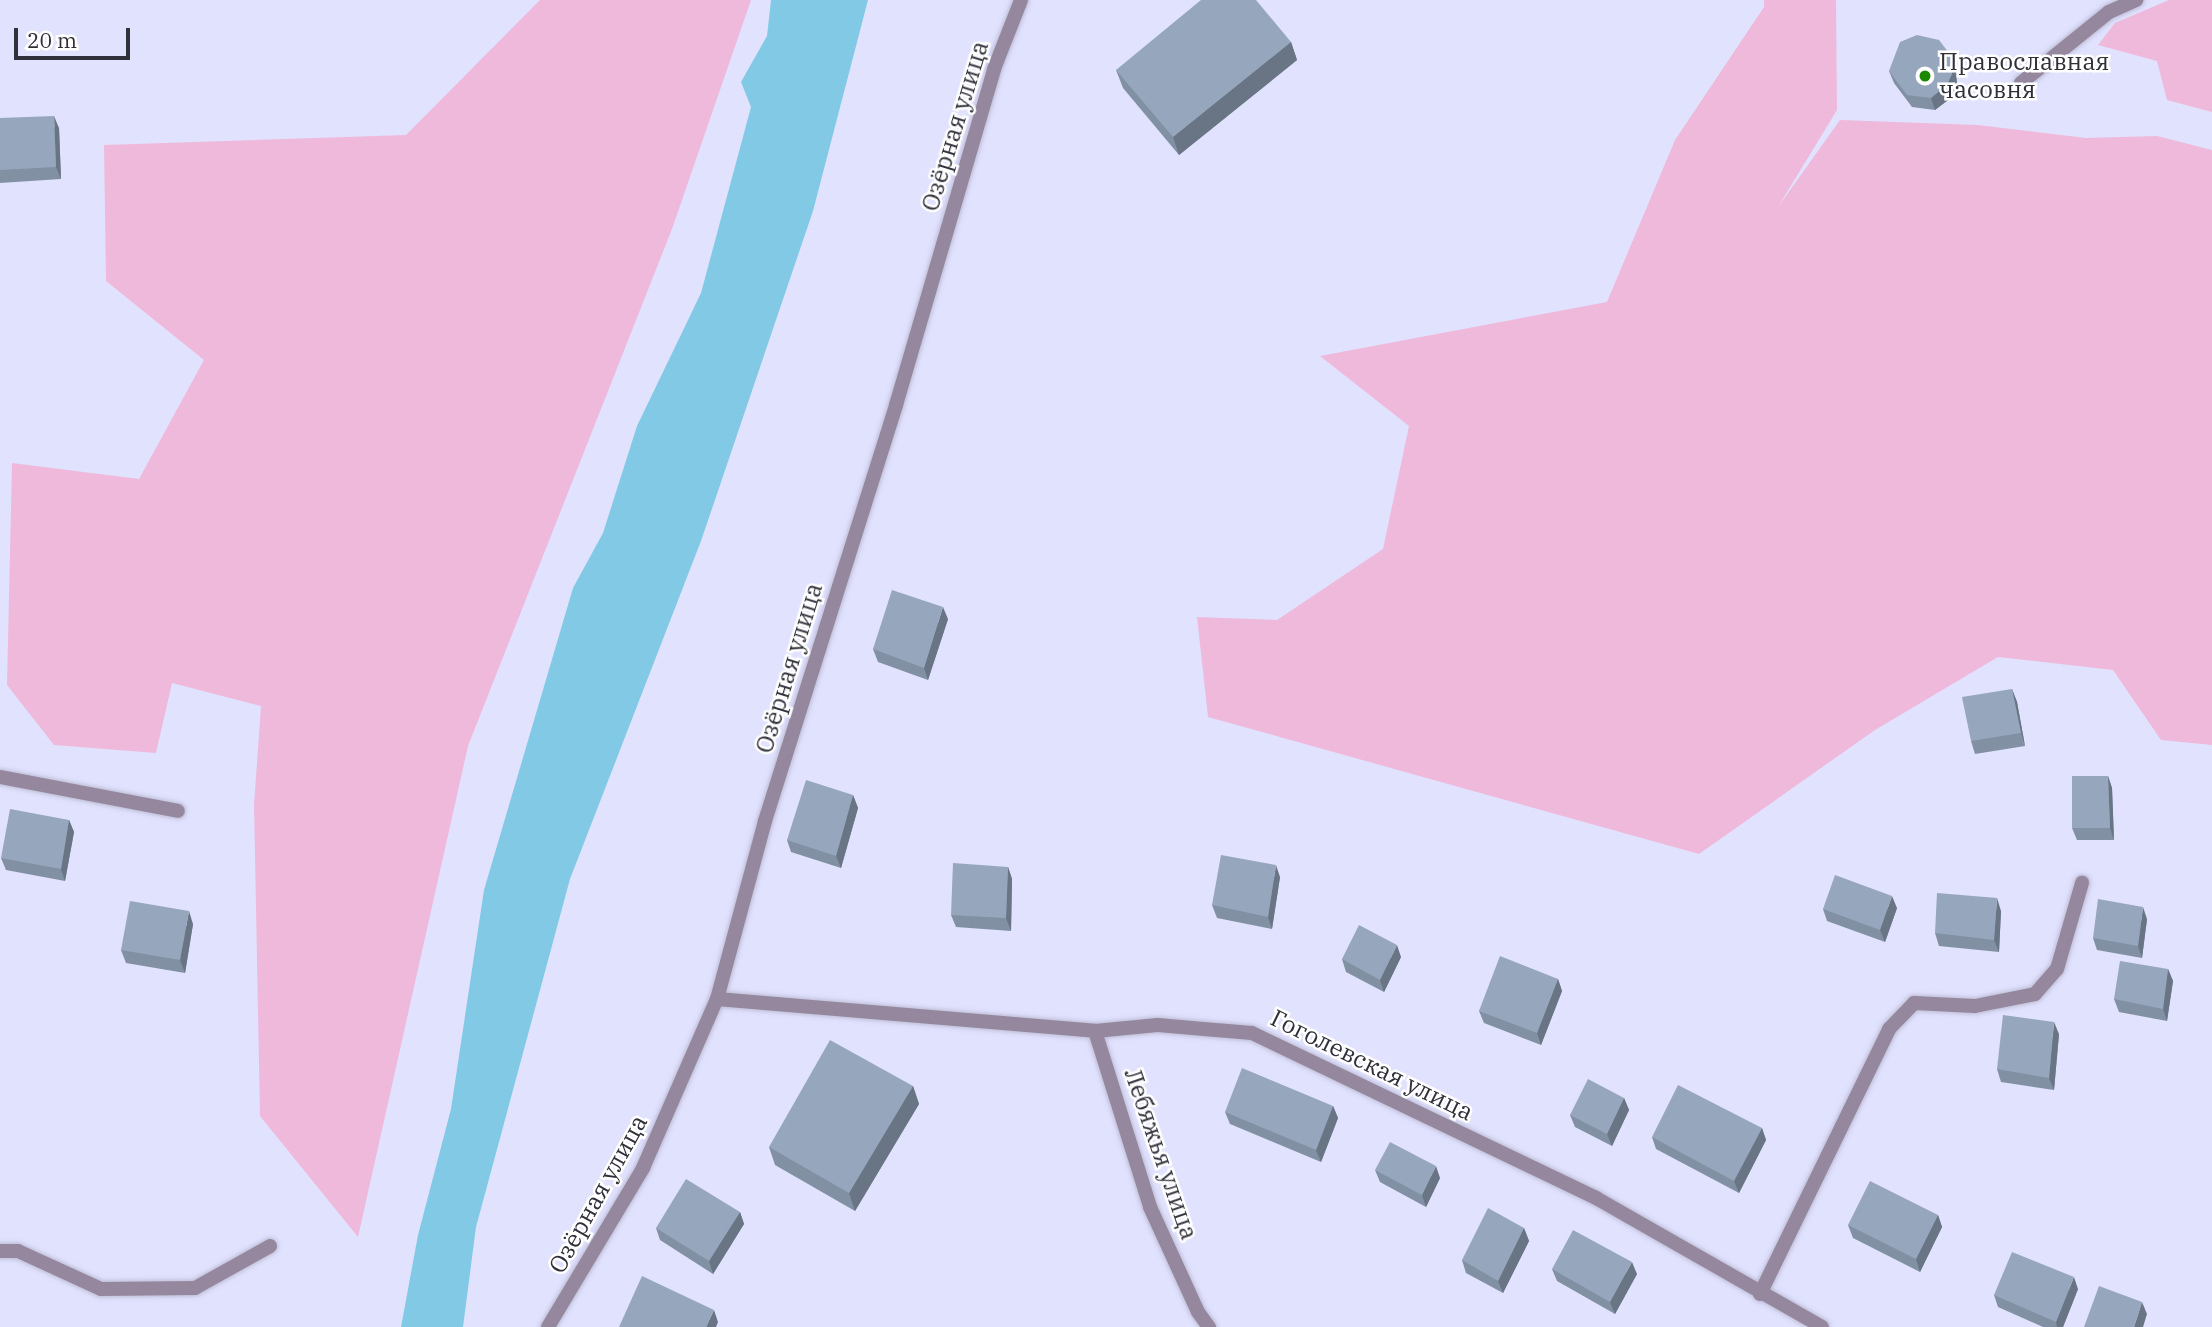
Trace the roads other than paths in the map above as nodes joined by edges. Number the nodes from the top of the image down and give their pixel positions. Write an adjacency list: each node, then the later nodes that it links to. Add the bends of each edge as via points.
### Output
1 (1021, 0): 7 (street, Озёрная улица, via 994,69 896,405 765,821)
2 (2136, 0): 3 (street, via 2109,12)
3 (2021, 83)
4 (0, 777): 5 (street)
5 (178, 811)
6 (2082, 883): 11 (street, via 2057,969 2035,994 1975,1006 1914,1003 1889,1030)
7 (717, 999): 8 (street, Гоголевская улица); 12 (street, Озёрная улица, via 643,1168)
8 (1095, 1031): 11 (street, Гоголевская улица, via 1158,1025 1252,1033 1596,1198); 13 (street, Лебяжья улица, via 1150,1207)
9 (270, 1246): 10 (street, via 195,1288 101,1289 18,1251)
10 (0, 1251)
11 (1760, 1294): 14 (street, Гоголевская улица)
12 (548, 1327)
13 (1209, 1327)
14 (1822, 1327)

